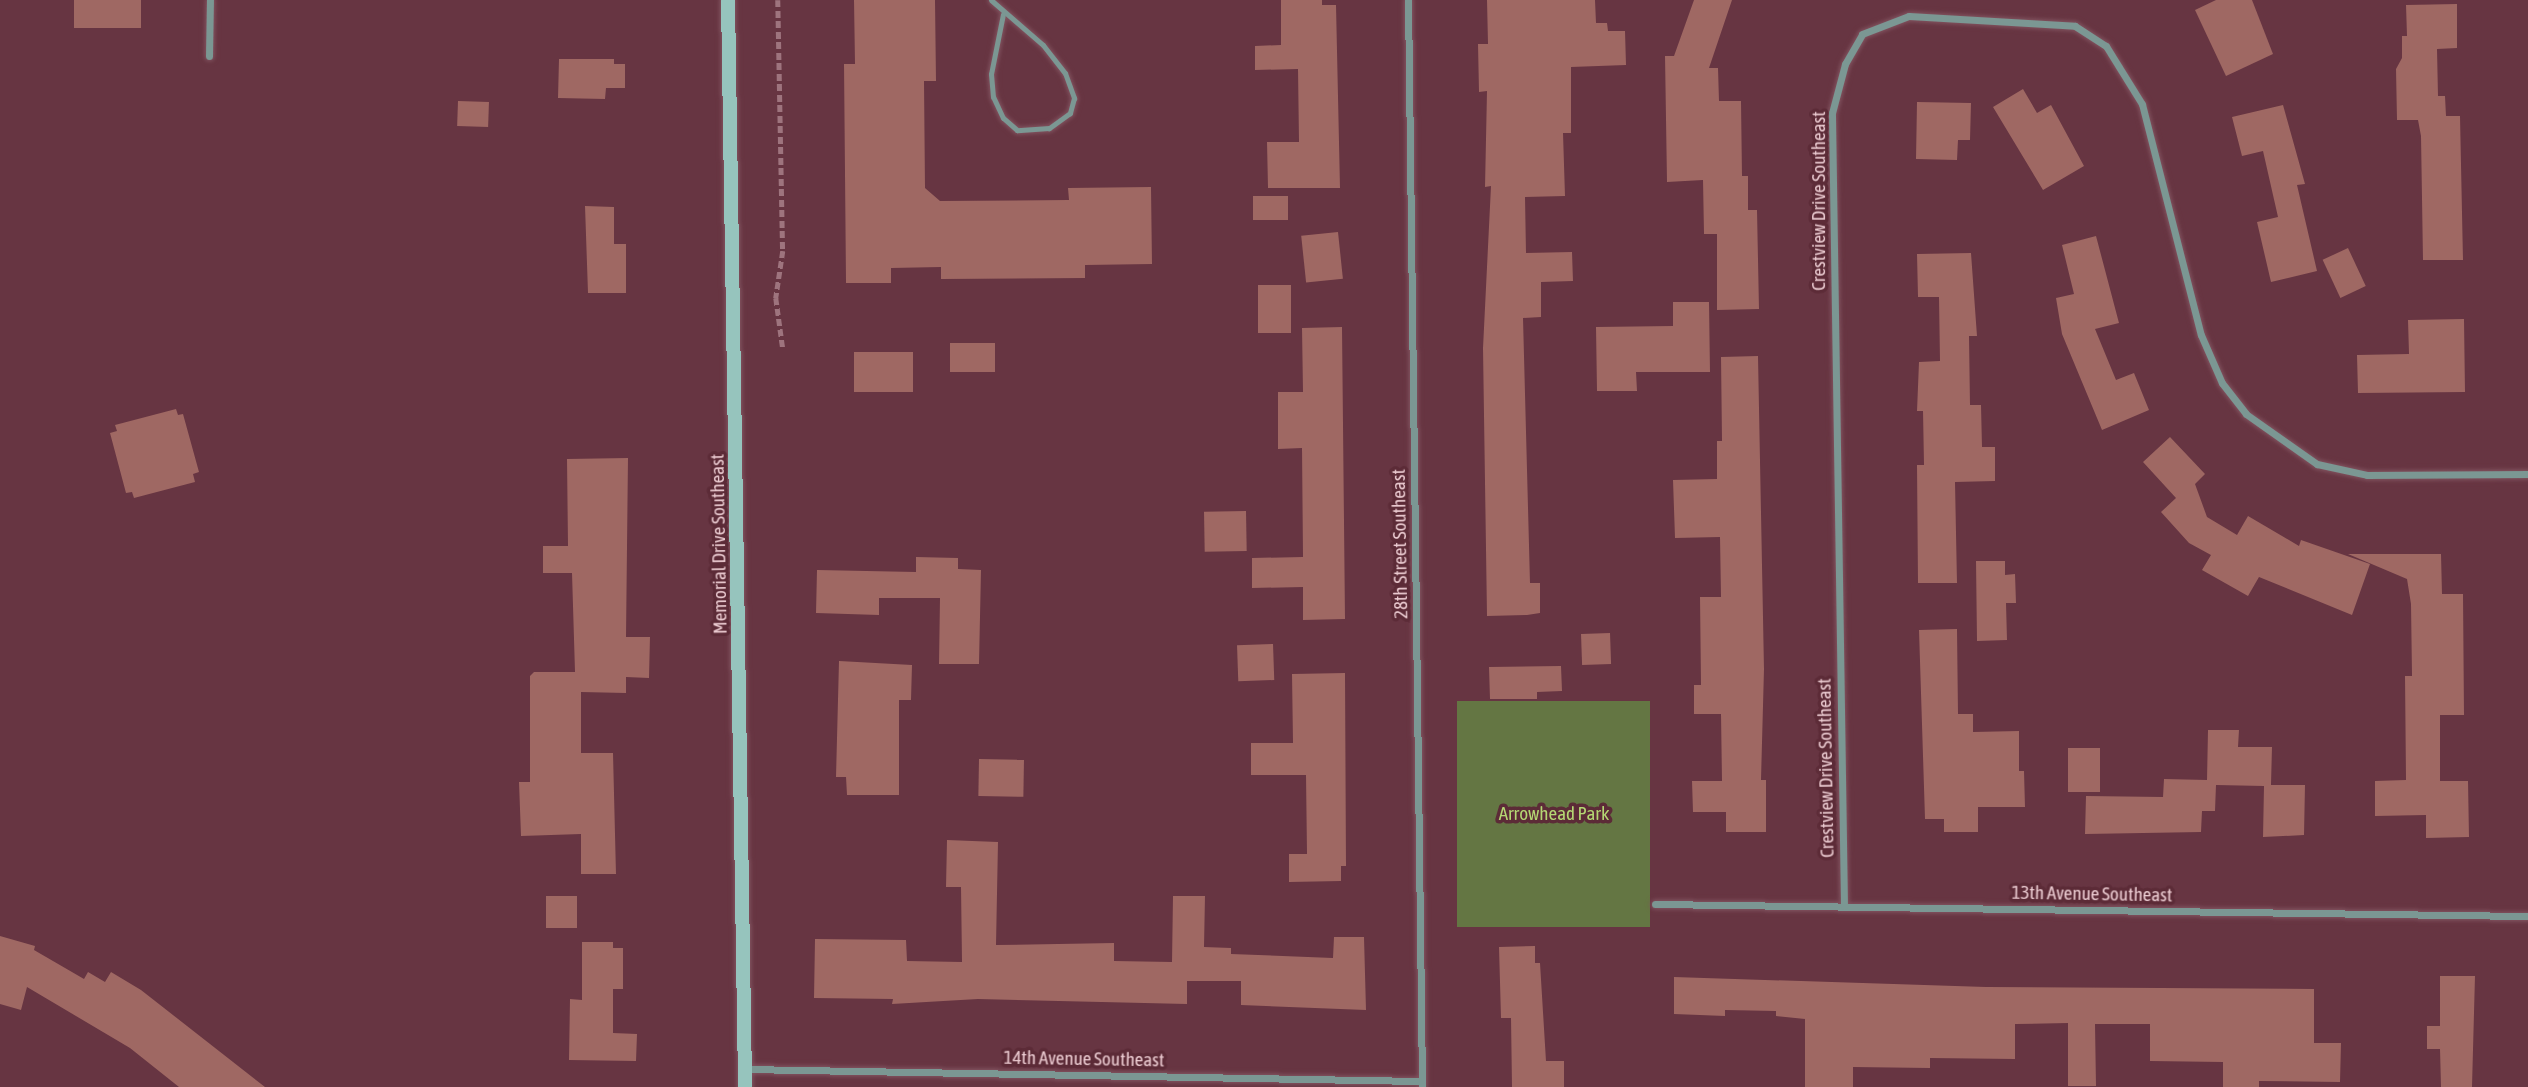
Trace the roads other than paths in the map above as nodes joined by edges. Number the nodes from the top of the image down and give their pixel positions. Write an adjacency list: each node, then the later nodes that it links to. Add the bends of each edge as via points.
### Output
1 (210, 0): 6 (street)
2 (728, 0): 11 (street, Memorial Drive Southeast)
3 (991, 0): 5 (lane)
4 (1408, 0): 12 (street, 28th Street Southeast)
5 (1003, 14): 5 (lane, via 1043,45 1065,73 1073,98 1070,113 1049,128 1017,130 1003,118 993,97 991,74)
6 (209, 56)
7 (2528, 474): 9 (street, Crestview Drive Southeast, via 2367,475 2317,464 2246,414 2221,383 2201,335 2142,104 2106,46 2075,26 1909,16 1862,34 1845,64 1832,113)
8 (1655, 904): 9 (street, 13th Avenue Southeast)
9 (1844, 906): 10 (street, 13th Avenue Southeast)
10 (2528, 916)
11 (745, 1069): 12 (street, 14th Avenue Southeast); 13 (street, Memorial Drive Southeast)
12 (1422, 1084)
13 (745, 1087)

